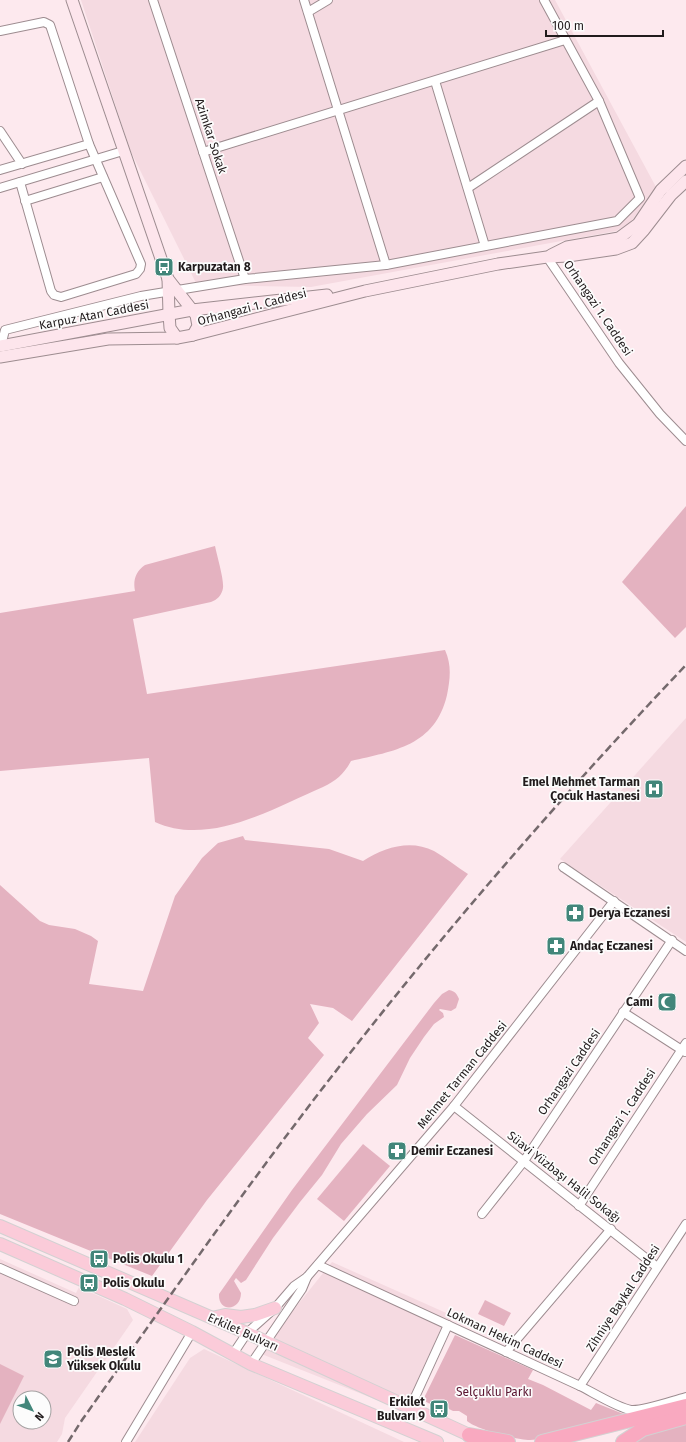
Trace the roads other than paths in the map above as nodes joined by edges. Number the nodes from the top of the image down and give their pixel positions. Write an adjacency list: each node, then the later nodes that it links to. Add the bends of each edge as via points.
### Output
1 (72, 0): 14 (street)
2 (153, 0): 15 (street, Azimkar Sokak)
3 (304, 0): 6 (street)
4 (328, 0): 6 (street)
5 (544, 0): 8 (street)
6 (308, 12): 11 (street)
7 (0, 31): 13 (street, via 44,22 50,25)
8 (565, 40): 9 (street); 10 (street)
9 (435, 81): 11 (street); 24 (street)
10 (599, 101): 24 (street); 26 (street, via 640,198 617,221)
11 (338, 110): 15 (street); 28 (street)
12 (0, 131): 17 (street)
13 (89, 144): 16 (street); 17 (street)
14 (123, 150): 16 (street); 30 (street)
15 (203, 152): 29 (street, Azimkar Sokak)
16 (96, 159): 20 (street); 22 (street)
17 (22, 164): 19 (street)
18 (686, 166): 27 (street, via 661,190 638,224 619,238 567,247)
19 (0, 170)
20 (103, 177): 25 (street); 25 (street, via 141,264 136,274 61,297 54,295)
21 (686, 181): 27 (street, via 671,195 632,243 616,249)
22 (20, 182): 23 (street); 25 (street)
23 (0, 188)
24 (468, 188): 26 (street)
25 (25, 201)
26 (486, 246): 28 (street)
27 (547, 257): 31 (street, Orhangazi 1. Caddesi, via 498,264); 37 (street, Orhangazi 1. Caddesi, via 619,363 660,414)
28 (386, 265): 29 (street)
29 (245, 279): 30 (street)
30 (173, 291): 32 (street); 33 (street); 36 (street, via 141,296 5,330)
31 (365, 291): 32 (street, Orhangazi 1. Caddesi); 34 (street, Orhangazi 1. Caddesi)
32 (192, 310): 33 (street, Karpuz Atan Caddesi); 34 (street, via 196,314 198,326)
33 (169, 314): 35 (street, via 170,328); 36 (street, Karpuz Atan Caddesi)
34 (193, 335): 35 (street, Karpuz Atan Caddesi)
35 (177, 338): 36 (street, Karpuz Atan Caddesi, via 108,339)
36 (0, 350)
37 (686, 441)
38 (562, 867): 39 (street)
39 (614, 901): 40 (street); 44 (street, Mehmet Tarman Caddesi)
40 (672, 940): 41 (street); 42 (street, Orhangazi Caddesi)
41 (686, 951)
42 (623, 1012): 43 (street); 45 (street, Orhangazi Caddesi)
43 (685, 1049): 46 (street, Orhangazi 1. Caddesi)
44 (454, 1106): 45 (street, Süavi Yüzbaşı Halil Sokağı); 52 (street, Mehmet Tarman Caddesi)
45 (524, 1161): 46 (street, Süavi Yüzbaşı Halil Sokağı); 47 (street, Orhangazi Caddesi)
46 (579, 1206): 50 (street, Süavi Yüzbaşı Halil Sokağı)
47 (482, 1214)
48 (686, 1224): 53 (street, Zihniye Baykal Caddesi)
49 (0, 1226): 58 (main road, Erkilet Bulvarı)
50 (611, 1229): 53 (street, Süavi Yüzbaşı Halil Sokağı); 63 (street)
51 (0, 1244): 60 (main road, Erkilet Bulvarı, via 125,1299)
52 (318, 1265): 55 (street, Mehmet Tarman Caddesi); 59 (street, Lokman Hekim Caddesi)
53 (658, 1267): 66 (street, Zihniye Baykal Caddesi)
54 (0, 1268): 56 (street)
55 (307, 1277): 57 (street, Mehmet Tarman Caddesi, via 294,1286); 62 (street, Mehmet Tarman Caddesi, via 302,1289)
56 (74, 1301)
57 (275, 1308): 58 (main road, via 255,1315 225,1315); 61 (street, Mehmet Tarman Caddesi)
58 (211, 1318): 61 (main road, Erkilet Bulvarı)
59 (448, 1326): 63 (street, Lokman Hekim Caddesi); 69 (street)
60 (192, 1332): 64 (main road, Erkilet Bulvarı); 72 (street)
61 (247, 1334): 62 (main road, Erkilet Bulvarı); 64 (street, Mehmet Tarman Caddesi)
62 (267, 1342): 65 (street, Mehmet Tarman Caddesi); 69 (main road, Erkilet Bulvarı)
63 (506, 1352): 66 (street, Lokman Hekim Caddesi)
64 (233, 1354): 65 (main road, Erkilet Bulvarı)
65 (251, 1364): 73 (main road, Erkilet Bulvarı)
66 (580, 1386): 67 (street, Lokman Hekim Caddesi, via 630,1410)
67 (686, 1397)
68 (686, 1406): 76 (highway)
69 (410, 1408): 71 (main road, Erkilet Bulvarı)
70 (686, 1417): 77 (highway, via 643,1429)
71 (468, 1435): 74 (main road, Erkilet Bulvarı); 75 (highway)
72 (126, 1442)
73 (437, 1442)
74 (484, 1442)
75 (508, 1442)
76 (542, 1442)
77 (623, 1442)

